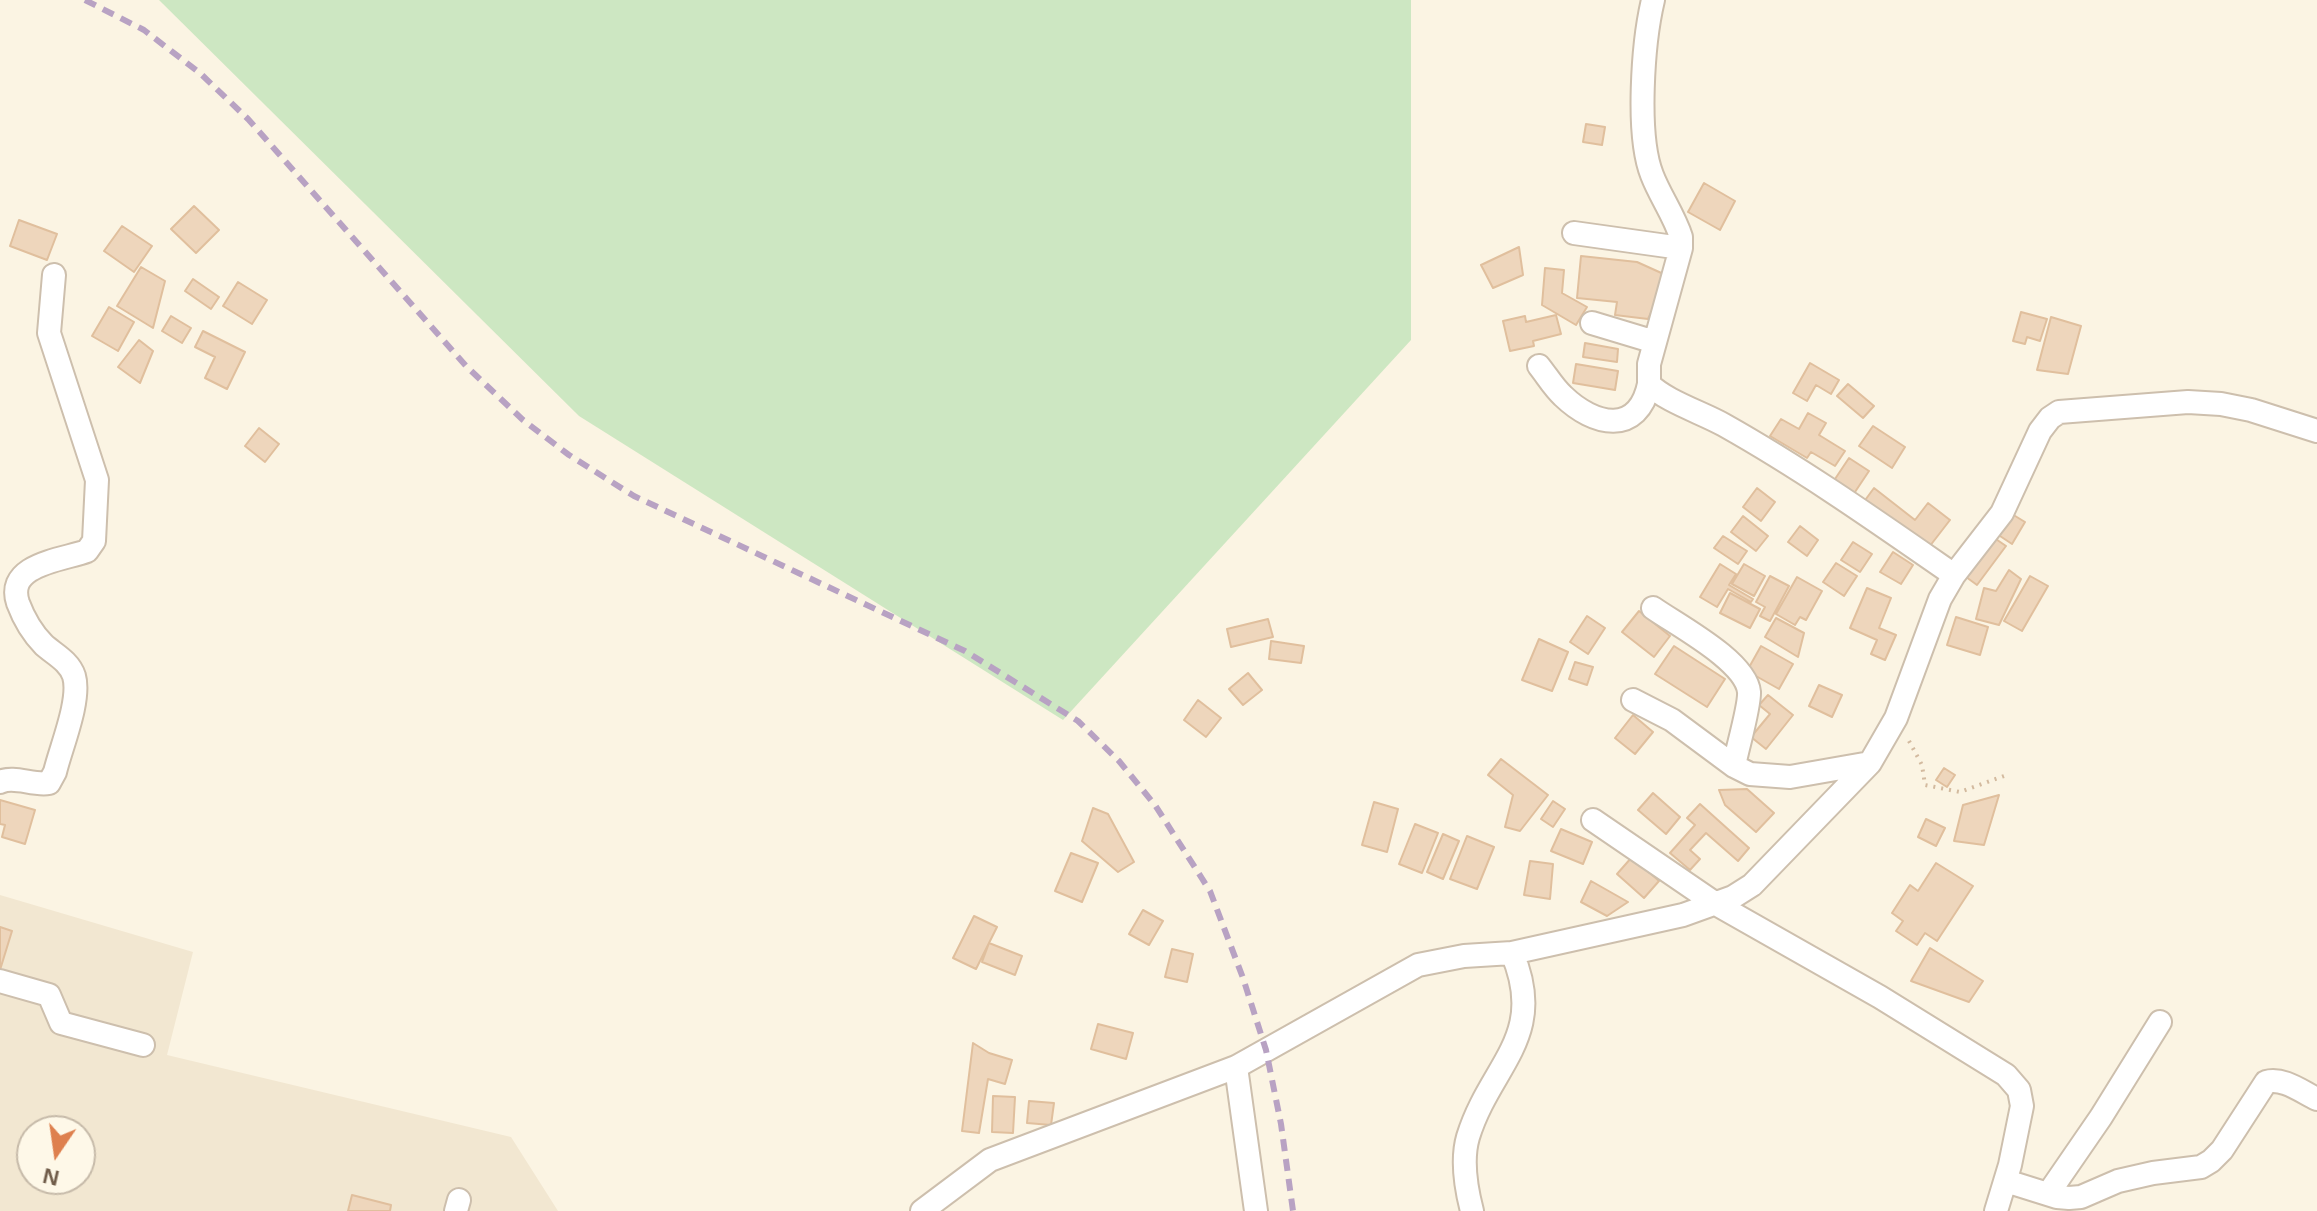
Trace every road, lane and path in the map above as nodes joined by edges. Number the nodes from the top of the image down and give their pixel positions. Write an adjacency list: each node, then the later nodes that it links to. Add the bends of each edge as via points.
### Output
1 (1653, 0): 3 (street, via 1644,60 1645,146)
2 (1574, 233): 3 (street)
3 (1681, 248): 6 (street)
4 (54, 275): 17 (street, via 49,333 97,480 94,541 87,551 39,565 16,587 24,619 71,668 75,691 49,783)
5 (1592, 323): 6 (street)
6 (1655, 342): 8 (street)
7 (1539, 366): 8 (street, via 1563,397 1603,420 1625,420 1635,414 1646,402)
8 (1649, 384): 10 (street, via 1856,507)
9 (2317, 431): 10 (street, via 2221,404 2059,412 2040,431 2002,513)
10 (1954, 575): 13 (street)
11 (1653, 608): 15 (street, via 1729,660 1744,677 1749,692)
12 (1633, 700): 15 (street, via 1672,720)
13 (1896, 718): 14 (street); 16 (path, via 1922,765 1925,785 1960,792)
14 (1870, 763): 15 (street, via 1773,777); 19 (street, via 1752,885)
15 (1734, 766)
16 (2004, 776)
17 (0, 782)
18 (1593, 820): 19 (street)
19 (1716, 904): 20 (street); 26 (street, via 2006,1075 2019,1090 2022,1106)
20 (1512, 953): 24 (street, via 1418,965); 30 (street, via 1522,986 1523,1021 1467,1139)
21 (0, 981): 23 (street, via 49,995 61,1023)
22 (2160, 1022): 27 (street)
23 (143, 1045)
24 (1236, 1067): 28 (street, via 990,1160); 29 (street)
25 (2317, 1099): 27 (street, via 2283,1082 2266,1082 2222,1150 2201,1167 2118,1181 2081,1197)
26 (2006, 1181): 27 (street); 31 (street)
27 (2048, 1194)
28 (922, 1211)
29 (1256, 1211)
30 (1472, 1211)
31 (1996, 1211)

